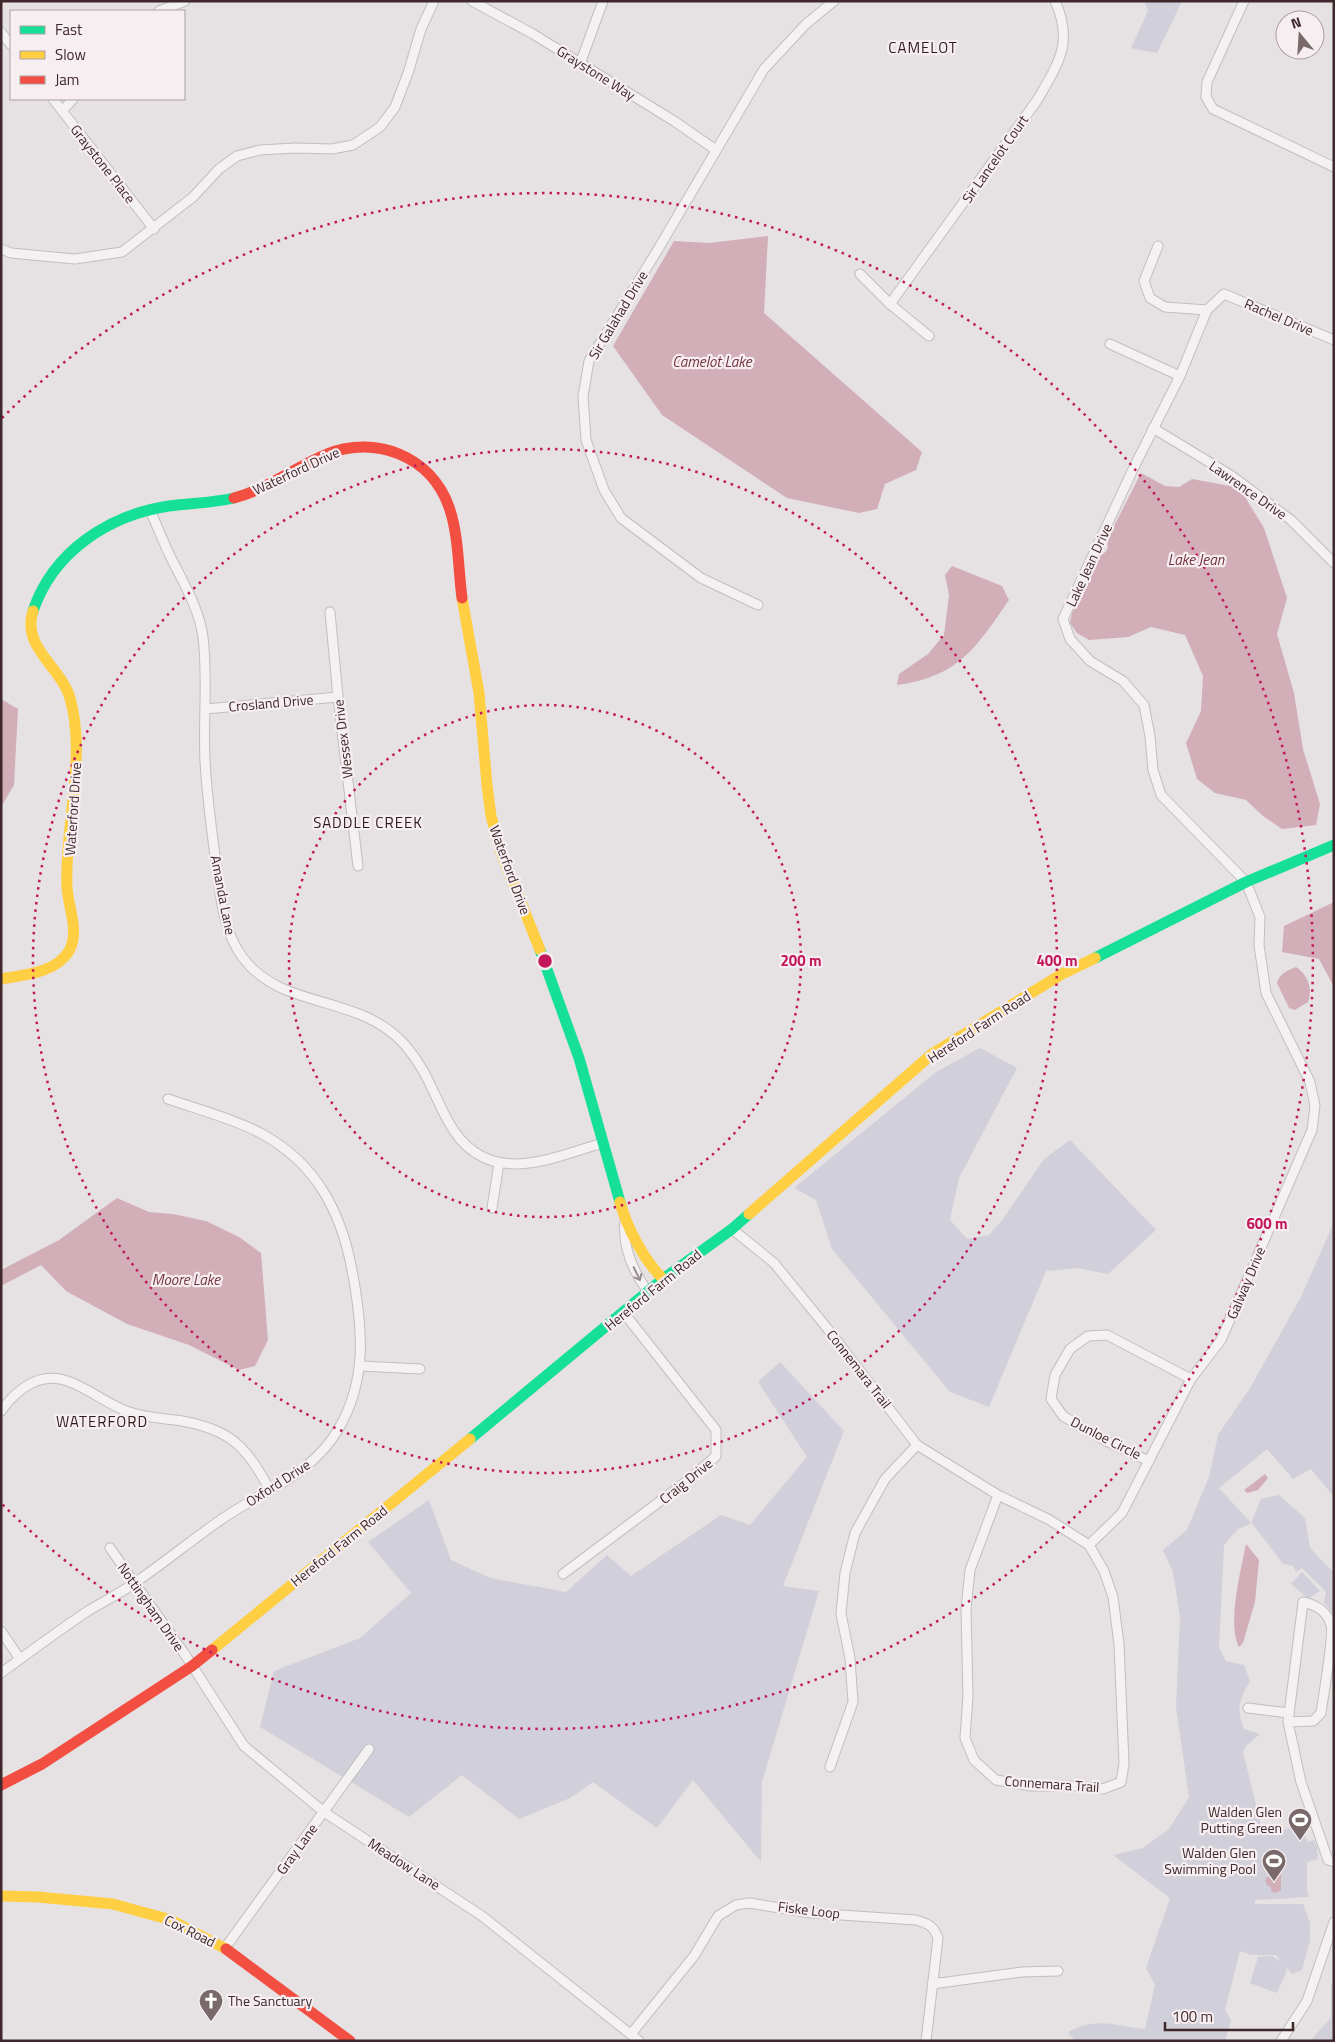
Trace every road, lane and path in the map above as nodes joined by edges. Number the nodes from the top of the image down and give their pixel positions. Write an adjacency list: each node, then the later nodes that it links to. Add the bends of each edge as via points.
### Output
1 (185, 1): 8 (street)
2 (434, 1): 17 (street, via 421,29 395,107 380,127 353,145 332,149 260,150 237,156)
3 (472, 1): 11 (street, Graystone Way)
4 (603, 1): 11 (street)
5 (834, 1): 15 (street, Sir Galahad Drive, via 806,24 764,69)
6 (1055, 1): 22 (street, Sir Lancelot Court, via 1065,40 1057,66 1038,99)
7 (1244, 1): 16 (street, via 1207,82 1206,98 1213,109)
8 (170, 4)
9 (1, 32): 10 (street)
10 (10, 44)
11 (580, 64): 15 (street, Graystone Way)
12 (53, 100): 14 (street, Graystone Place)
13 (72, 100): 14 (street)
14 (62, 111): 17 (street, Graystone Place)
15 (716, 150): 31 (street, Sir Galahad Drive, via 589,361 583,396 586,440 604,490 620,518 701,578)
16 (1334, 167)
17 (154, 229): 19 (street, via 122,252 75,259 10,253)
18 (1158, 246): 23 (street, via 1144,281 1150,298 1165,308)
19 (1, 249)
20 (860, 274): 22 (street)
21 (1224, 294): 23 (street, Lake Jean Drive); 25 (street, Rachel Drive)
22 (890, 304): 24 (street)
23 (1207, 310): 27 (street, Lake Jean Drive)
24 (929, 336)
25 (1334, 340)
26 (1110, 344): 27 (street)
27 (1180, 376): 28 (street, Lake Jean Drive)
28 (1153, 428): 30 (street, Lawrence Drive, via 1232,476 1291,520); 37 (street, Lake Jean Drive, via 1063,620 1070,639 1090,661 1123,681 1144,705 1153,770 1161,795)
29 (150, 510): 34 (street, Amanda Lane, via 196,610 202,636); 38 (street, Waterford Drive, via 107,525 87,538 64,558 34,605 31,636 62,680 76,721 78,745 67,885 73,939 70,950 54,966); 40 (street, Waterford Drive, via 222,501 248,494 338,449 360,445 382,447 400,454 421,467 438,486 449,508 462,600 479,683 489,803 495,834 560,1003)
30 (1334, 563)
31 (758, 604)
32 (330, 612): 33 (street, Wessex Drive)
33 (338, 697): 34 (street, Crosland Drive); 36 (street, Wessex Drive)
34 (204, 709): 41 (street, Amanda Lane, via 205,761 220,893 233,942 243,959 276,986 359,1013 386,1028 404,1044 429,1078 460,1140 486,1160)
35 (1334, 845): 37 (street, Hereford Farm Road)
36 (358, 866)
37 (1246, 882): 44 (street, Hereford Farm Road, via 1062,974 932,1054); 52 (street, Galway Drive, via 1260,916 1259,945 1266,993 1310,1082 1315,1106 1312,1130 1221,1340)
38 (1, 979)
39 (168, 1099): 50 (street, Oxford Drive, via 263,1135 285,1150 319,1184 341,1225 348,1249 359,1311)
40 (602, 1143): 41 (street, Amanda Lane, via 532,1164); 43 (street, Waterford Drive)
41 (499, 1163): 42 (street)
42 (492, 1208)
43 (625, 1221): 45 (street, Waterford Drive); 46 (street, Waterford Drive)
44 (732, 1229): 47 (street, Hereford Farm Road); 54 (street, Connemara Trail, via 774,1264)
45 (639, 1244): 46 (street); 47 (street, Waterford Drive, via 655,1272)
46 (627, 1249): 48 (street, Waterford Drive, one-way to 48)
47 (663, 1279): 48 (street, Hereford Farm Road)
48 (648, 1292): 49 (street, Hereford Farm Road)
49 (624, 1313): 60 (street, Craig Drive, via 716,1430 716,1456); 64 (street, Hereford Farm Road)
50 (361, 1366): 51 (street); 56 (street, Oxford Drive, via 355,1391 332,1438 296,1474)
51 (420, 1370)
52 (1191, 1379): 55 (street, Galway Drive); 55 (street, Dunloe Circle, via 1107,1336 1088,1336 1070,1349 1055,1375 1051,1399 1063,1416)
53 (1, 1411): 56 (street, via 16,1393 31,1383 45,1377 59,1378 75,1383 130,1413 181,1420 224,1434 253,1460)
54 (917, 1445): 57 (street, Connemara Trail); 69 (street, via 886,1480 855,1534 845,1573 841,1614 850,1658 853,1702)
55 (1149, 1461): 58 (street, Galway Drive, via 1122,1513)
56 (270, 1490): 61 (street, Oxford Drive, via 225,1517)
57 (998, 1495): 58 (street, Connemara Trail, via 1048,1519); 58 (street, Connemara Trail, via 970,1570 966,1609 968,1696 965,1738 974,1760 996,1780 1032,1786 1103,1789 1120,1782 1124,1754 1119,1644 1113,1596 1104,1571)
58 (1089, 1545)
59 (110, 1548): 61 (street, Nottingham Drive)
60 (563, 1574)
61 (135, 1583): 63 (street, Oxford Drive, via 88,1611); 64 (street, Nottingham Drive)
62 (1, 1630): 63 (street)
63 (20, 1659): 65 (street, Oxford Drive)
64 (192, 1666): 70 (street, Hereford Farm Road, via 42,1764); 71 (street, Meadow Lane, via 244,1746)
65 (1, 1673)
66 (1248, 1708): 67 (street)
67 (1288, 1718): 67 (street, via 1303,1602 1316,1604 1332,1627 1321,1713 1313,1721); 72 (street, via 1301,1782)
68 (369, 1750): 71 (street, Gray Lane)
69 (830, 1767)
70 (1, 1785)
71 (324, 1812): 75 (street, Gray Lane); 78 (street, Meadow Lane, via 482,1916)
72 (1332, 1860)
73 (1, 1896): 75 (street, Cox Road, via 113,1904 171,1920)
74 (1334, 1922): 82 (street, via 1307,2001)
75 (225, 1948): 79 (street, Cox Road)
76 (1058, 1970): 77 (street)
77 (932, 1984): 78 (street, Fiske Loop, via 938,1938 935,1930 926,1923 811,1913 761,1904 736,1905 718,1916 694,1956); 81 (street, Fiske Loop)
78 (631, 2034): 80 (street, Meadow Lane)
79 (350, 2041)
80 (638, 2041)
81 (926, 2041)
82 (1281, 2041)

